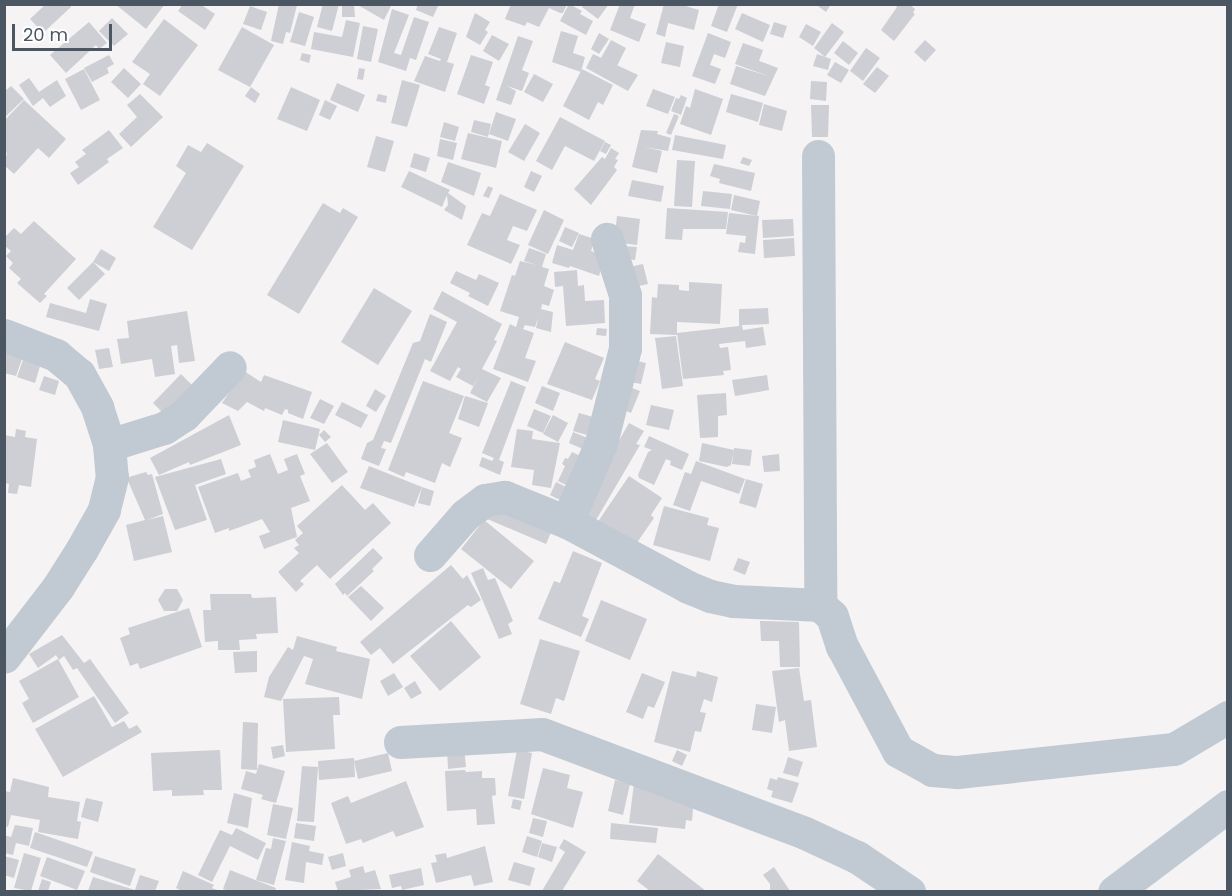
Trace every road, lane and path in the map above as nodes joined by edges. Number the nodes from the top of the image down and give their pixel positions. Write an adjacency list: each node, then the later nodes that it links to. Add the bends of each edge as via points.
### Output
1 (818, 156): 8 (street)
2 (607, 239): 6 (street, via 625,294 625,348 601,443)
3 (4, 335): 5 (street, via 56,355 79,374 97,407)
4 (230, 367): 5 (street, via 184,415 164,428)
5 (110, 445): 9 (street, via 112,477 104,510 58,587)
6 (567, 522): 7 (street, via 505,497 485,500 465,515); 8 (street, via 710,596 733,601)
7 (430, 555)
8 (820, 605): 10 (street, via 832,616 842,646 898,752 932,770 957,772 1174,749)
9 (4, 657)
10 (1227, 717)
11 (400, 742): 13 (street, via 542,734 805,833 857,857)
12 (1227, 806): 14 (street)
13 (909, 891)
14 (1114, 891)

